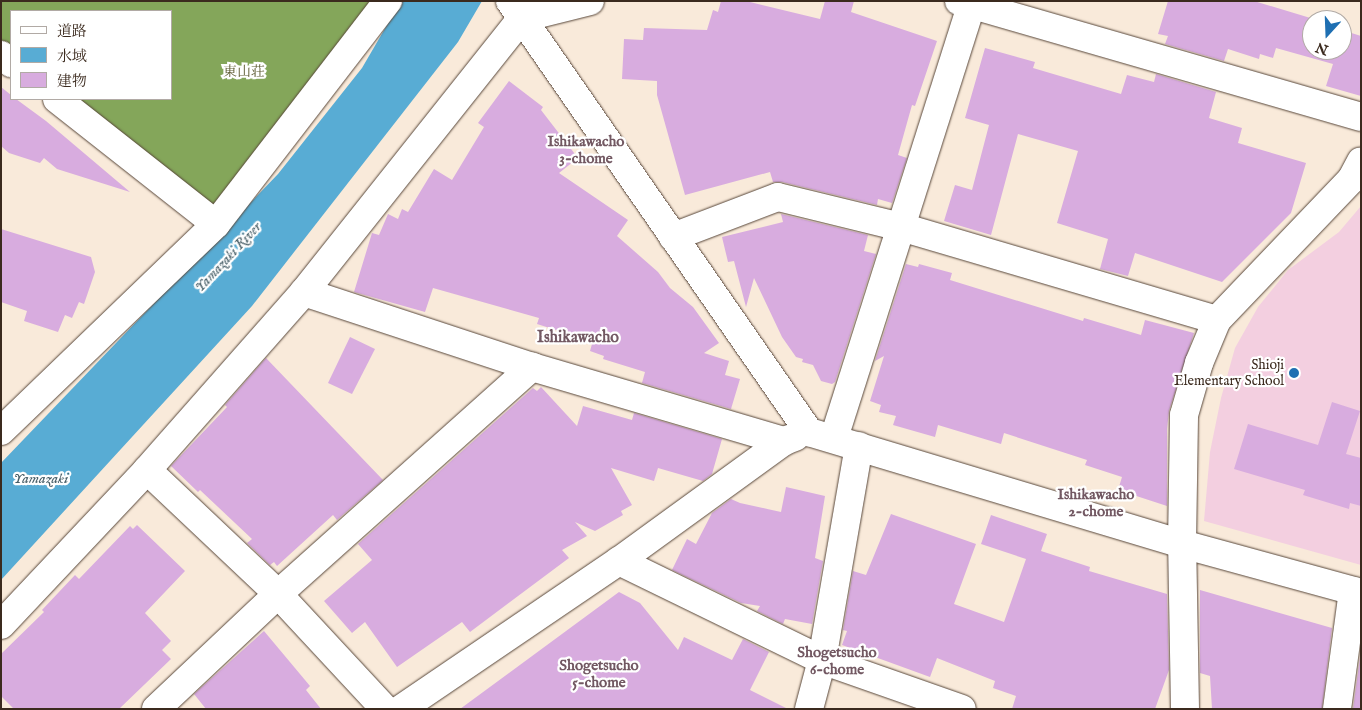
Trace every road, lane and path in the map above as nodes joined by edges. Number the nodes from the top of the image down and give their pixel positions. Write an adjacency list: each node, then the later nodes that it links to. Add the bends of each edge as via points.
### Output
1 (388, 1): 8 (street)
2 (590, 1): 4 (street)
3 (968, 2): 6 (street); 9 (street)
4 (519, 7): 10 (street); 11 (street)
5 (58, 100): 8 (street)
6 (1361, 117)
7 (1361, 161): 12 (street, via 1351,180)
8 (216, 224): 14 (street)
9 (901, 227): 10 (street, via 778,198); 12 (street); 15 (street)
10 (673, 237): 15 (street)
11 (304, 292): 13 (street); 16 (street)
12 (1217, 320): 17 (street, via 1199,363 1184,415)
13 (532, 367): 15 (street); 20 (street)
14 (1, 431)
15 (822, 440): 17 (street); 18 (street); 22 (street)
16 (147, 470): 20 (street); 21 (street)
17 (1182, 544): 19 (street); 28 (street)
18 (619, 561): 22 (street); 25 (street)
19 (1357, 592): 29 (street)
20 (278, 594): 23 (street); 24 (street)
21 (1, 625)
22 (822, 660): 26 (street); 27 (street)
23 (156, 709)
24 (385, 709)
25 (401, 709)
26 (808, 709)
27 (962, 709)
28 (1185, 709)
29 (1336, 709)

